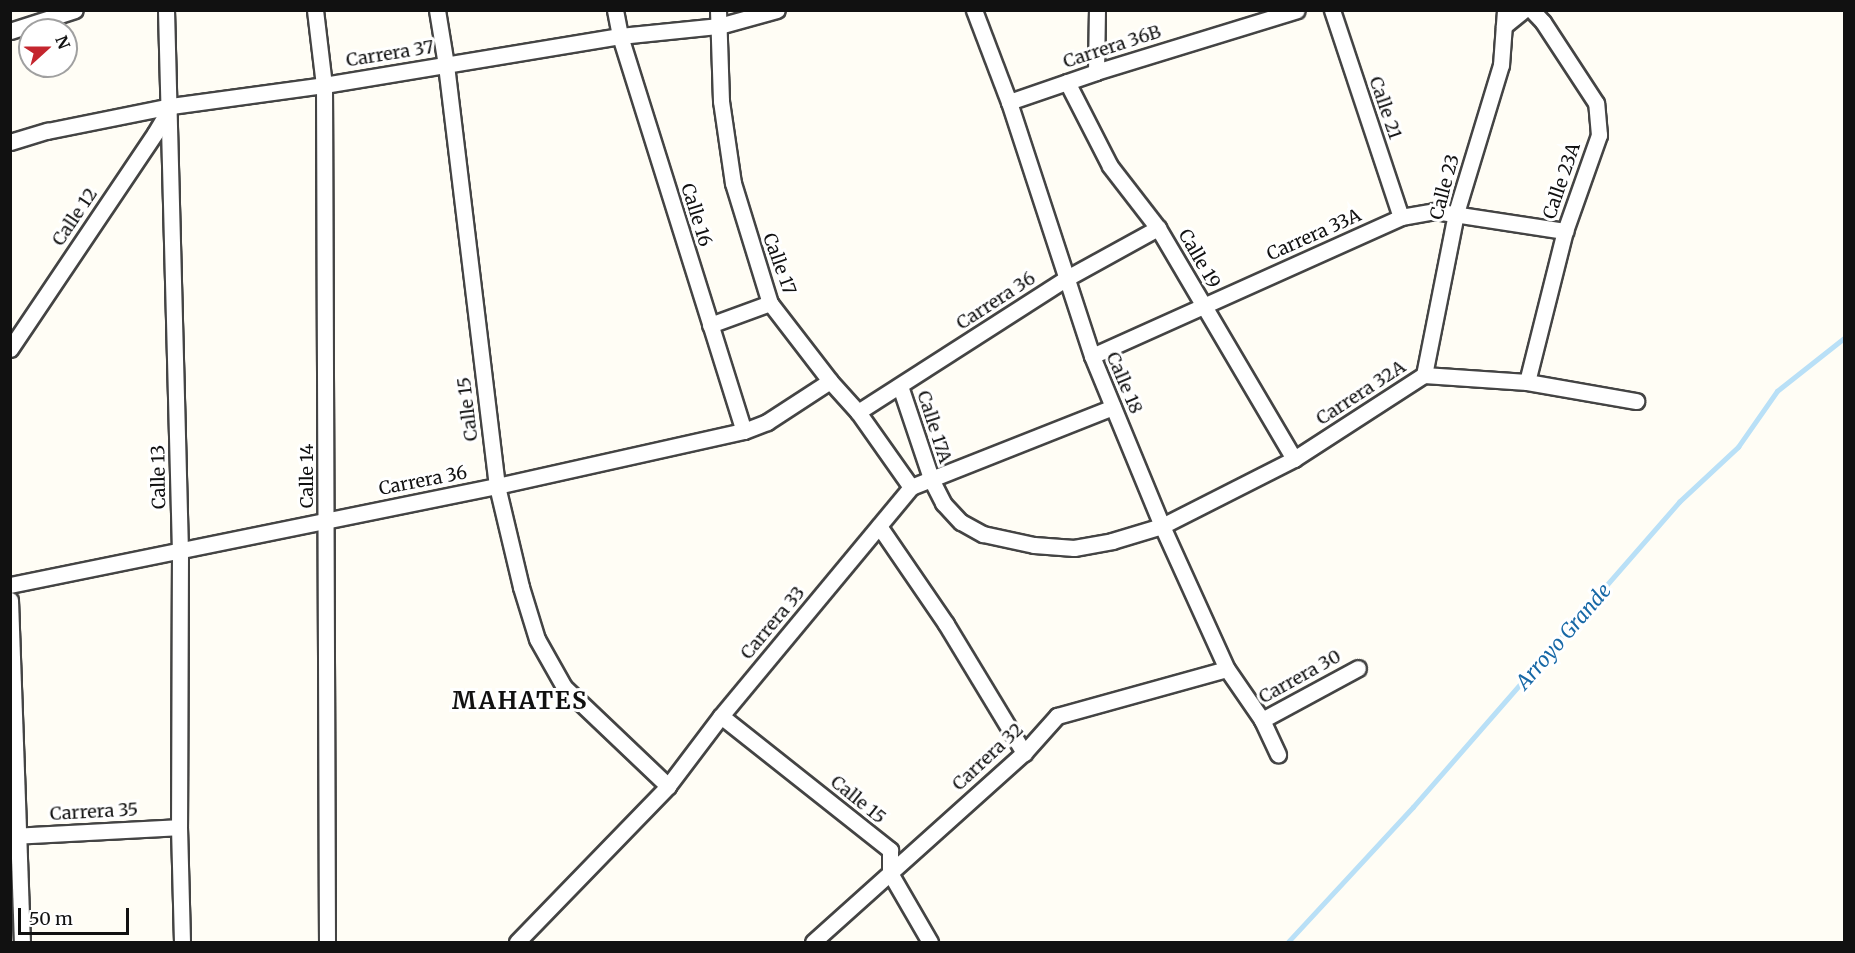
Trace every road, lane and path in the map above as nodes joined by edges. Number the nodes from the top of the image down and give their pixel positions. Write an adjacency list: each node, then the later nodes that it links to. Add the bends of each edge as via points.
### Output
1 (75, 10): 16 (street)
2 (166, 10): 23 (street, Calle 13)
3 (315, 10): 21 (street, Calle 14)
4 (437, 10): 18 (street, Calle 15)
5 (615, 10): 17 (street, Calle 16)
6 (777, 10): 14 (street, Carrera 37)
7 (974, 10): 22 (street, Calle 18)
8 (1097, 10): 19 (street)
9 (1297, 10): 19 (street, Carrera 36B)
10 (1332, 10): 26 (street, Calle 21)
11 (1505, 10): 15 (street, Calle 23)
12 (1524, 10): 15 (street)
13 (1532, 10): 28 (street, Calle 23A, via 1596,103 1599,135)
14 (718, 18): 17 (street, Carrera 37); 30 (street, Calle 17, via 722,101 733,183)
15 (1504, 26): 25 (street, Calle 23, via 1501,65)
16 (10, 31)
17 (620, 36): 18 (street, Carrera 37); 32 (street, Calle 16)
18 (446, 65): 21 (street, Carrera 37); 45 (street, Calle 15)
19 (1096, 72): 20 (street, Carrera 36B)
20 (1067, 82): 22 (street, Carrera 36B); 27 (street, Calle 19, via 1110,166)
21 (324, 85): 23 (street, Carrera 37); 47 (street, Calle 14)
22 (1009, 102): 29 (street, Calle 18)
23 (171, 106): 24 (street, Carrera 37); 33 (street, Calle 12); 50 (street, Calle 13)
24 (10, 142)
25 (1456, 213): 26 (street, Carrera 33A, via 1434,211); 28 (street, Carrera 33A); 35 (street, Calle 23)
26 (1401, 217): 31 (street, Carrera 33A)
27 (1158, 228): 29 (street, Carrera 36); 31 (street, Calle 19)
28 (1565, 231): 37 (street, Calle 23A)
29 (1066, 278): 34 (street, Calle 18); 38 (street, Carrera 36)
30 (770, 303): 32 (street); 36 (street, Calle 17)
31 (1203, 306): 34 (street, Carrera 33A); 43 (street, Calle 19)
32 (710, 325): 42 (street, Calle 16)
33 (10, 349)
34 (1092, 356): 40 (street, Calle 18)
35 (1424, 375): 37 (street, Carrera 32A); 43 (street, Carrera 32A)
36 (830, 381): 41 (street, Calle 17); 42 (street, Carrera 36, via 767,422)
37 (1527, 382): 39 (street, Carrera 32A)
38 (900, 386): 41 (street, Carrera 36); 44 (street, Calle 17A)
39 (1636, 401)
40 (1113, 407): 44 (street); 49 (street, Calle 18)
41 (858, 412): 46 (street, Calle 17)
42 (744, 431): 45 (street, Carrera 36)
43 (1294, 459): 49 (street, Carrera 32A)
44 (932, 481): 46 (street); 49 (street, via 943,503 960,522 983,534 1035,545 1074,548)
45 (497, 486): 47 (street, Carrera 36); 59 (street, Calle 15, via 537,639 564,687)
46 (911, 487): 48 (street, Carrera 33)
47 (326, 519): 50 (street, Carrera 36); 65 (street, Calle 14)
48 (879, 526): 55 (street, Carrera 33); 57 (street, via 946,624)
49 (1162, 526): 54 (street, Calle 18)
50 (180, 551): 51 (street, Carrera 36); 60 (street, Calle 13)
51 (10, 585)
52 (10, 600): 61 (street)
53 (1358, 668): 56 (street, Carrera 30)
54 (1227, 669): 56 (street, Calle 18); 57 (street, Carrera 32, via 1057,716)
55 (721, 716): 59 (street, Carrera 33); 62 (street, Calle 15, via 890,850)
56 (1262, 720): 58 (street, Calle 18)
57 (1024, 753): 62 (street, Carrera 32)
58 (1278, 753)
59 (668, 786): 66 (street, Carrera 33)
60 (179, 827): 61 (street, Carrera 35); 64 (street, Calle 13)
61 (14, 836): 63 (street)
62 (890, 873): 67 (street, Carrera 32); 68 (street, Calle 15)
63 (22, 942)
64 (182, 942)
65 (327, 942)
66 (517, 942)
67 (813, 942)
68 (930, 942)

